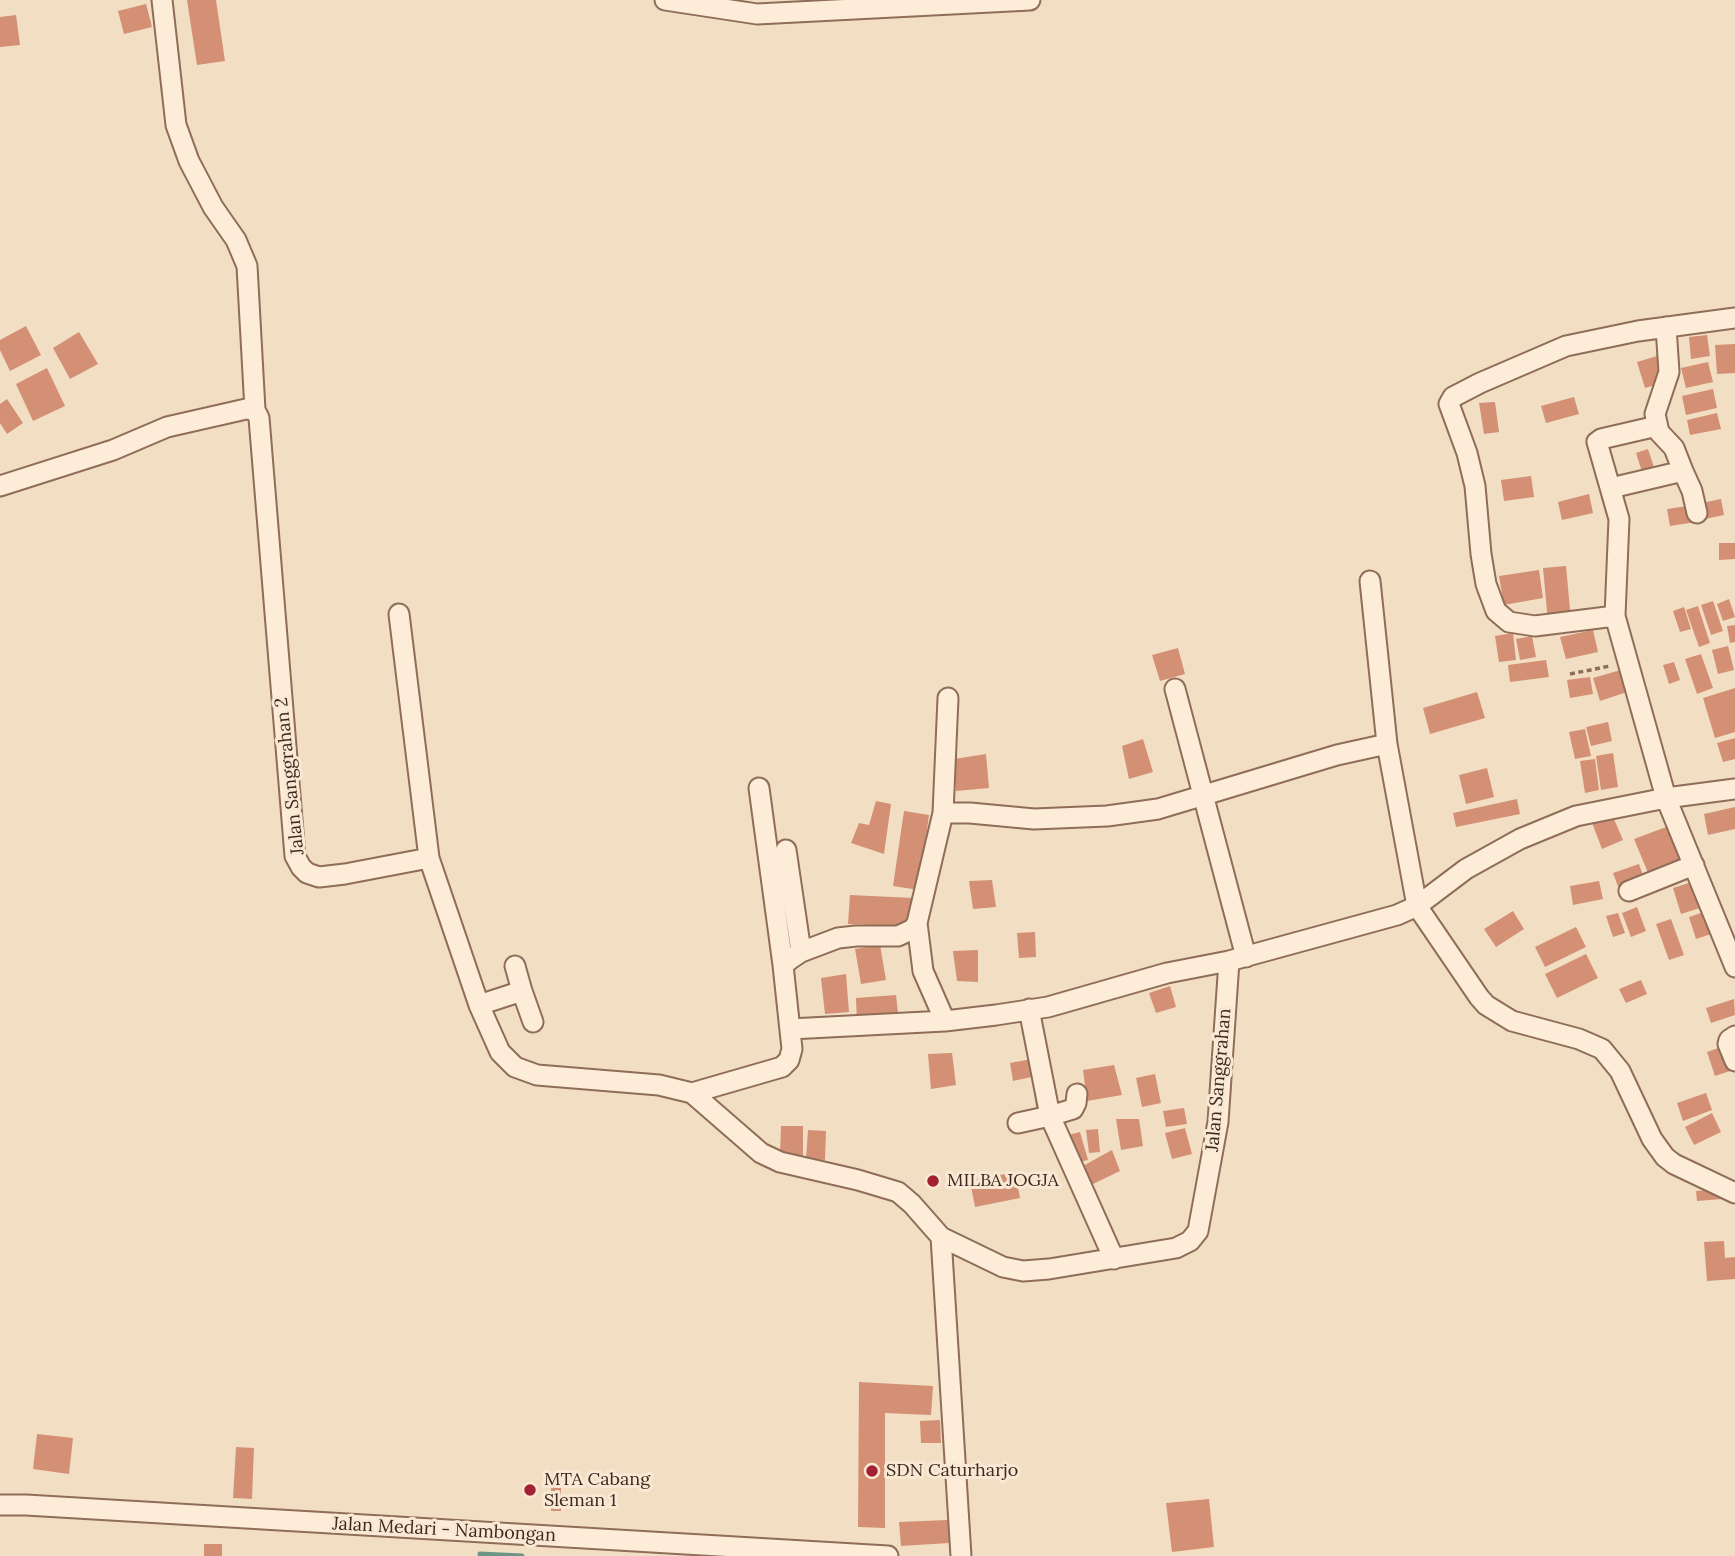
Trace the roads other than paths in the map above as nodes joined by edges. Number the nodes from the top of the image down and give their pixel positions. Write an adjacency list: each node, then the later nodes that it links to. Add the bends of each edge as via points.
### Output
1 (162, 0): 7 (street, via 176,125 189,160 247,266)
2 (666, 0): 4 (street, via 757,13)
3 (1030, 0): 4 (street)
4 (999, 1)
5 (1735, 318): 6 (street)
6 (1666, 327): 8 (street, via 1669,373 1656,407); 15 (street, via 1566,346 1480,383 1448,404 1475,485 1481,554 1496,611 1508,622 1535,626)
7 (255, 410): 10 (street, via 167,427 113,450); 25 (street, Jalan Sanggrahan 2, via 295,856 307,873 319,877)
8 (1657, 426): 9 (street, via 1674,447); 11 (street, via 1597,443)
9 (1683, 471): 11 (street); 12 (street)
10 (1, 481)
11 (1611, 488): 15 (street, via 1619,519)
12 (1697, 513)
13 (1370, 581): 18 (street)
14 (399, 614): 25 (street)
15 (1615, 616): 22 (street)
16 (1175, 689): 21 (street, Jalan Sanggrahan)
17 (948, 698): 23 (street)
18 (1387, 744): 21 (street); 28 (street)
19 (759, 788): 32 (street)
20 (1735, 789): 22 (street)
21 (1204, 794): 23 (street, via 1158,809 1107,816 1034,820); 31 (street, Jalan Sanggrahan)
22 (1667, 798): 26 (street); 28 (street, via 1576,816 1520,839 1466,869)
23 (943, 813): 29 (street)
24 (786, 850): 30 (street)
25 (429, 858): 36 (street)
26 (1694, 865): 27 (street); 34 (street)
27 (1629, 891)
28 (1417, 906): 31 (street); 47 (street, via 1486,1005 1526,1026 1602,1049 1620,1071 1665,1157)
29 (917, 923): 30 (street, via 898,936 838,938); 38 (street, via 923,971)
30 (801, 952): 32 (street)
31 (1238, 959): 37 (street, via 1167,972); 49 (street, Jalan Sanggrahan, via 1218,1122 1198,1231 1176,1248)
32 (783, 965): 40 (street)
33 (515, 966): 35 (street)
34 (1735, 967)
35 (523, 990): 36 (street); 39 (street)
36 (479, 1005): 43 (street, via 500,1052 515,1067 537,1075 659,1085)
37 (1029, 1009): 38 (street); 45 (street)
38 (945, 1021): 40 (street)
39 (533, 1022)
40 (790, 1029): 43 (street, via 792,1049 782,1067)
41 (1735, 1035): 42 (street, via 1728,1044)
42 (1735, 1061)
43 (692, 1093): 48 (street, via 761,1153 898,1192)
44 (1077, 1094): 45 (street, via 1073,1109)
45 (1050, 1116): 46 (street); 49 (street)
46 (1018, 1123)
47 (1735, 1193)
48 (941, 1237): 49 (street, Jalan Sanggrahan, via 1003,1267 1023,1271); 52 (street)
49 (1114, 1259)
50 (0, 1505): 51 (street, Jalan Medari - Nambongan)
51 (888, 1556)
52 (961, 1556)

